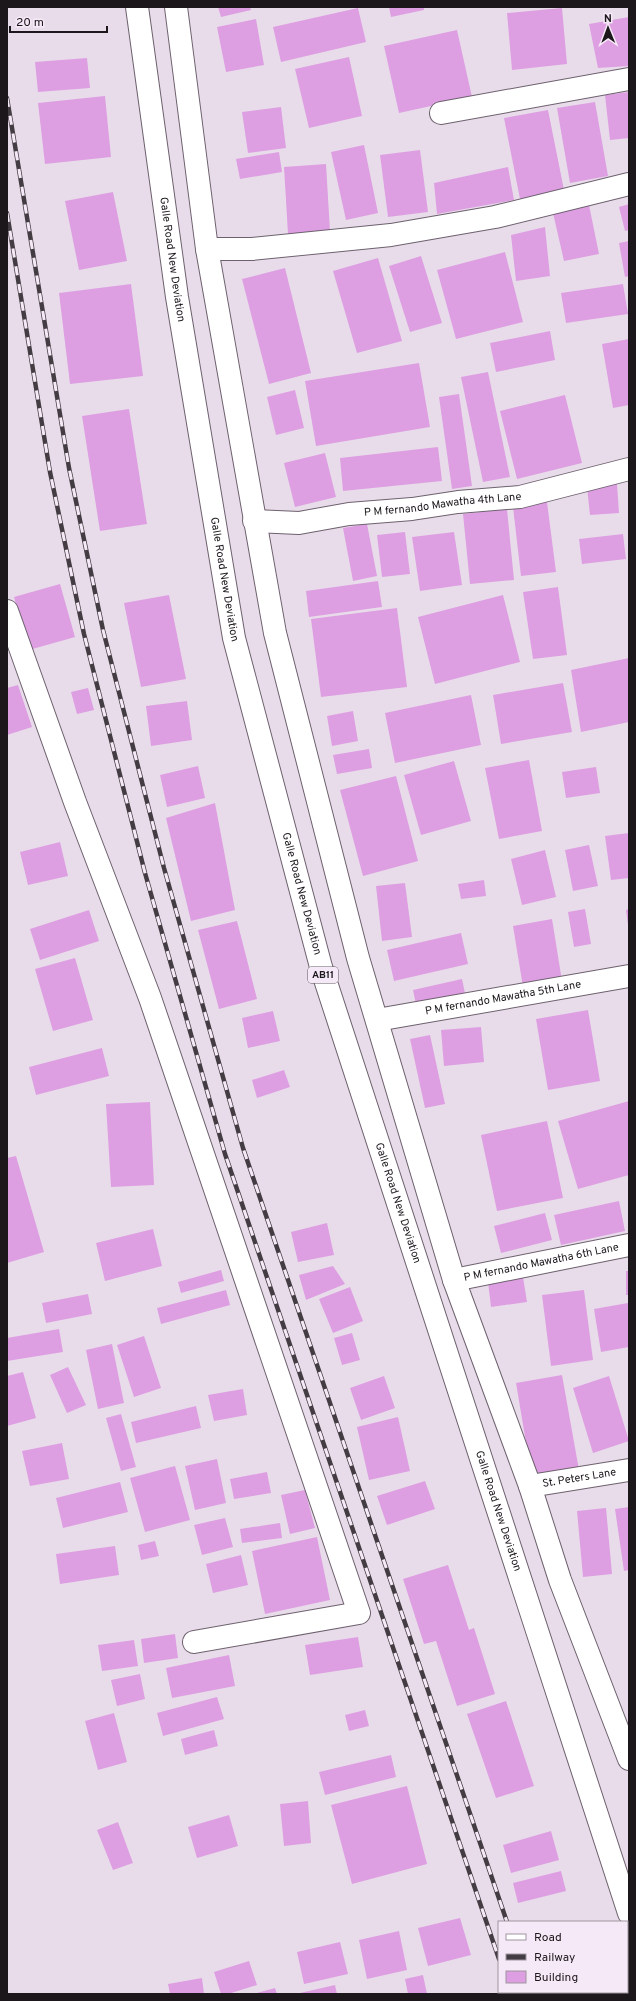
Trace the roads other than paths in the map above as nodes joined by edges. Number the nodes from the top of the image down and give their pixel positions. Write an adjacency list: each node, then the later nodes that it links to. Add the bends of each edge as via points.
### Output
1 (137, 7): 18 (main road, Galle Road New Deviation / AB11, via 177,297 234,638 321,967)
2 (176, 7): 6 (main road)
3 (629, 79): 4 (main road)
4 (441, 112)
5 (629, 184): 6 (main road, via 495,217 391,235 252,249)
6 (207, 249): 8 (main road)
7 (629, 469): 8 (main road, P M fernando Mawatha 4th Lane, via 520,497 349,514 299,523)
8 (254, 521): 11 (main road, via 275,633 358,958)
9 (7, 611): 16 (main road, via 75,802 150,998 359,1613)
10 (629, 976): 11 (main road, P M fernando Mawatha 5th Lane)
11 (377, 1020): 13 (main road)
12 (629, 1245): 13 (main road, P M fernando Mawatha 6th Lane)
13 (454, 1280): 15 (main road)
14 (629, 1470): 15 (main road, St. Peters Lane)
15 (530, 1486): 17 (main road, via 560,1580)
16 (194, 1642)
17 (629, 1759)
18 (629, 1913)

